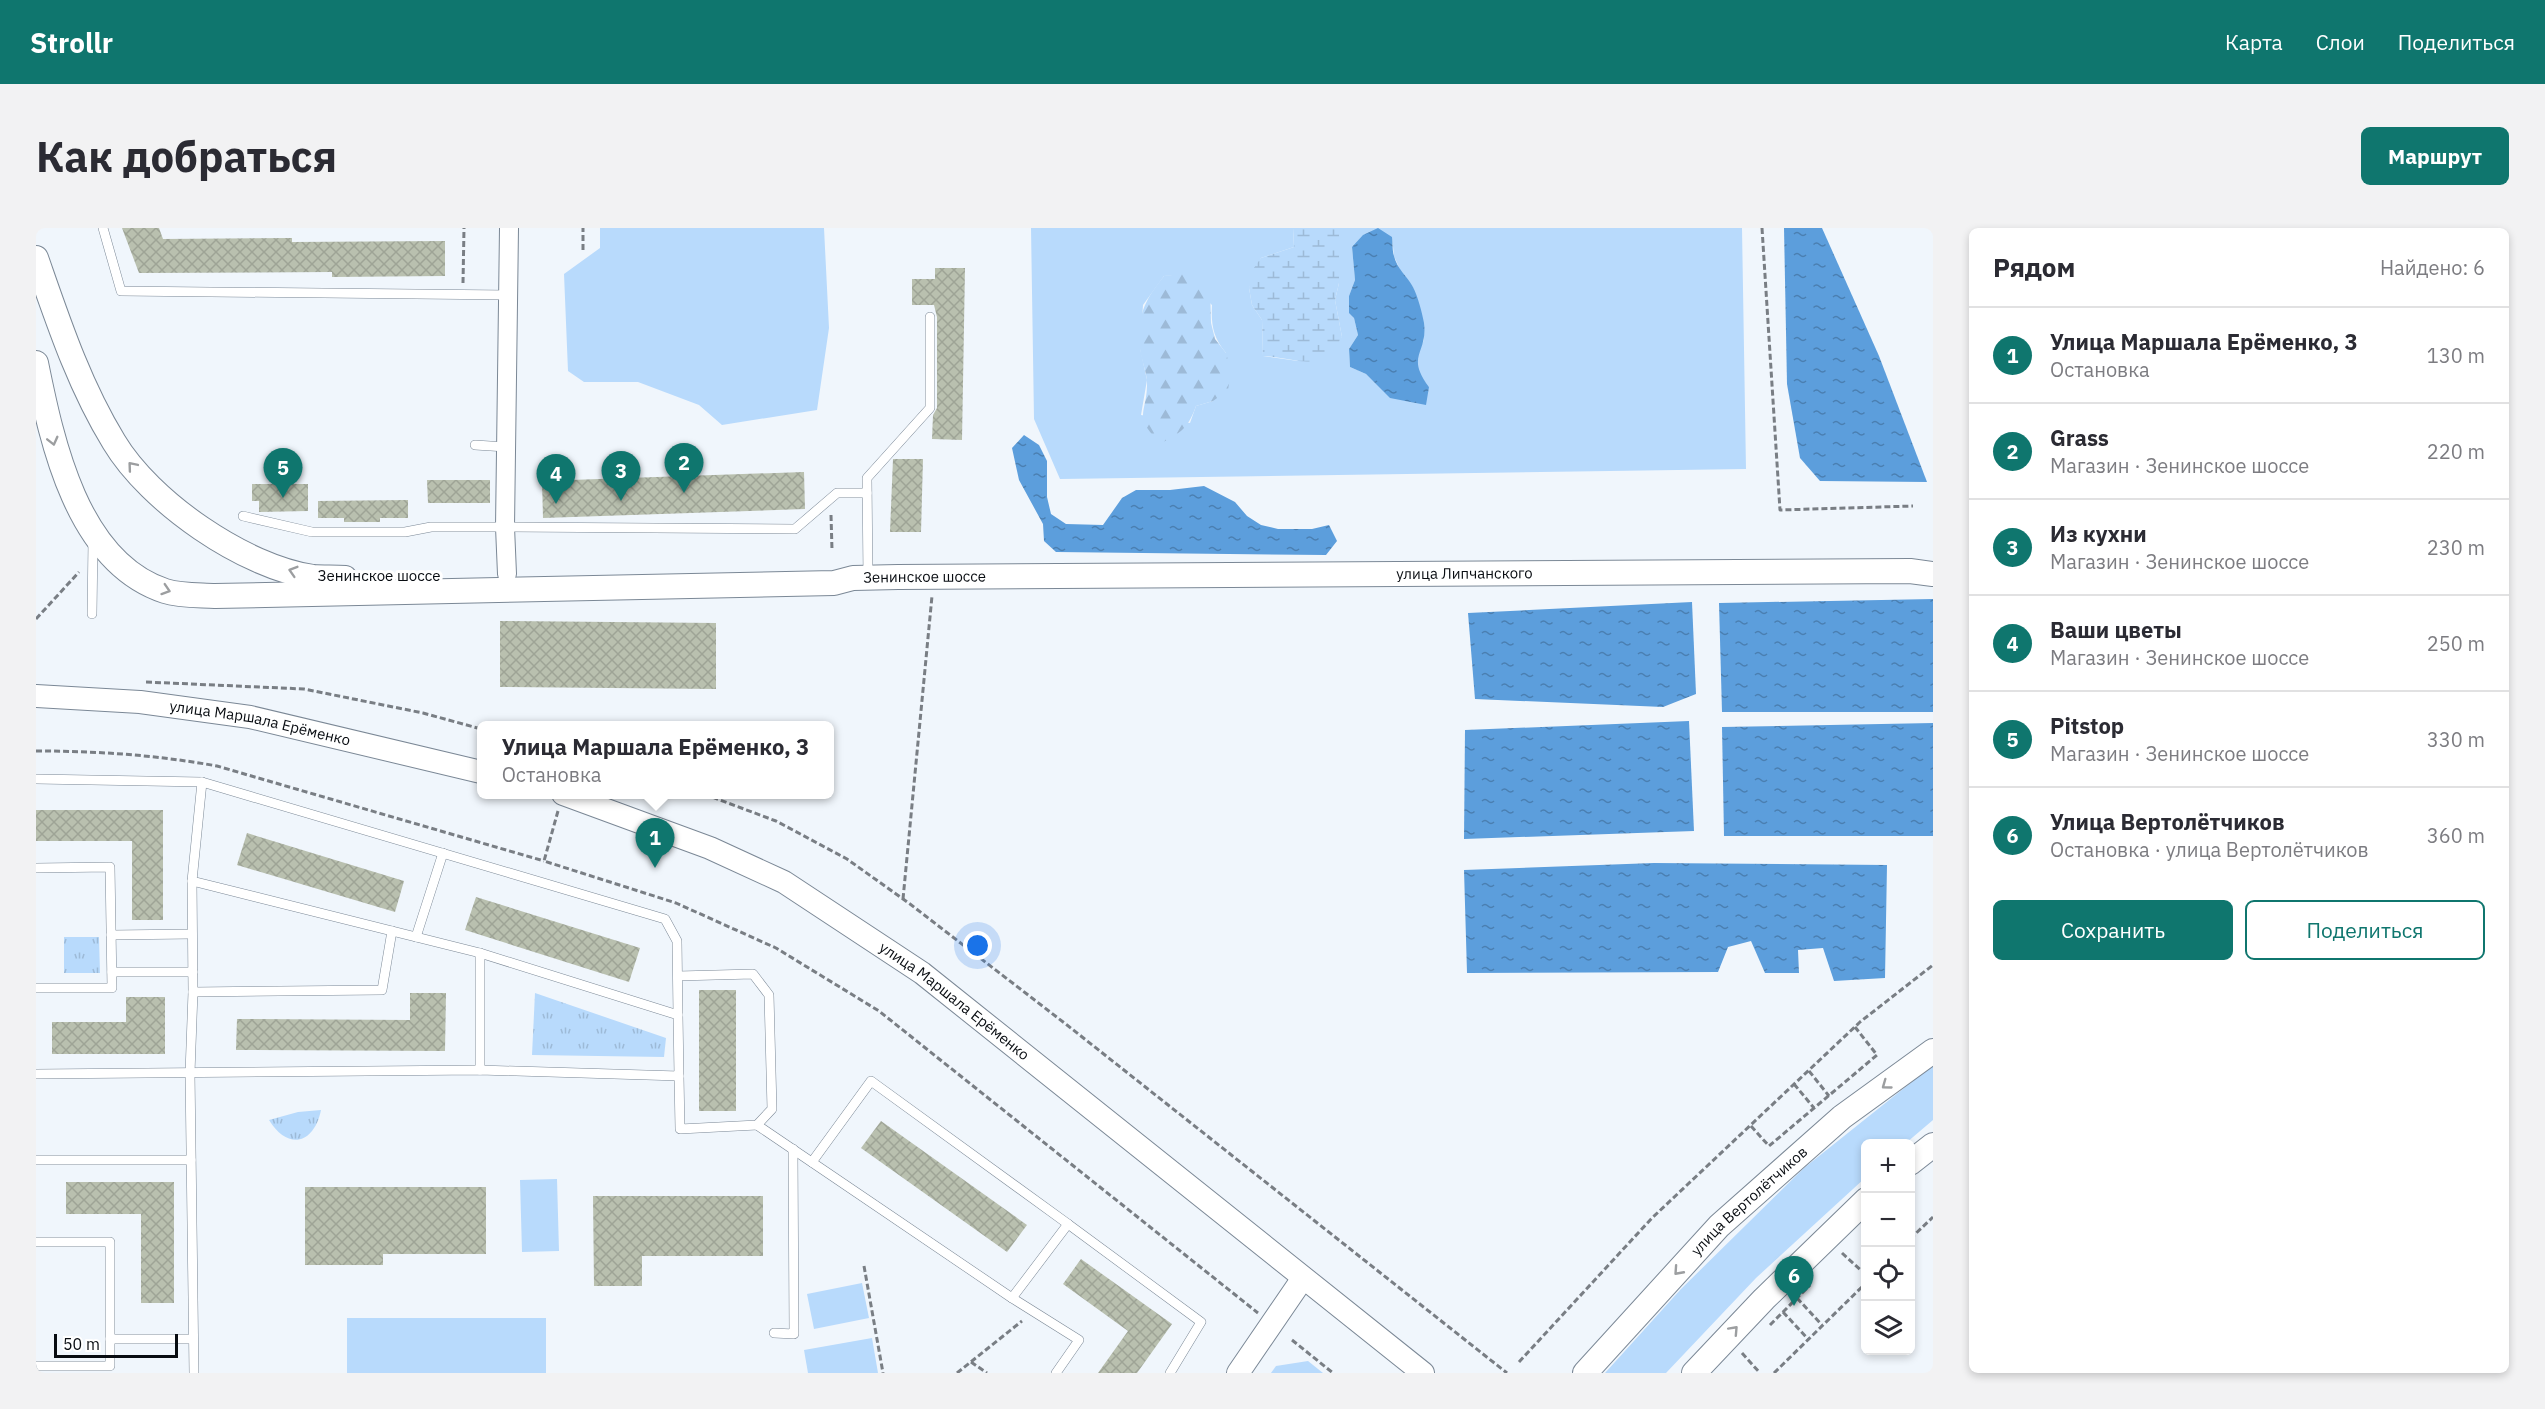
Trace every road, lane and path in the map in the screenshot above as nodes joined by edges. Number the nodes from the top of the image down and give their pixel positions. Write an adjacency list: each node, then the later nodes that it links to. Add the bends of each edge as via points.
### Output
1 (103, 228): 9 (lane, via 121,291)
2 (464, 228): 8 (path)
3 (509, 228): 9 (street)
4 (583, 228): 6 (path)
5 (1762, 228): 16 (path, via 1780,510)
6 (583, 250)
7 (36, 258): 22 (main road, Зенинское шоссе, one-way to 7, via 313,577 224,543 166,502 116,445 77,368)
8 (463, 286)
9 (508, 296): 13 (street)
10 (930, 317): 14 (lane, via 930,408 867,478)
11 (36, 363): 19 (main road, Зенинское шоссе, one-way to 19, via 56,450 73,495)
12 (475, 445): 13 (lane)
13 (506, 447): 18 (street)
14 (867, 493): 15 (lane, via 837,493); 24 (lane)
15 (831, 498): 18 (lane, via 795,529); 20 (path)
16 (1913, 506)
17 (243, 516): 18 (lane, via 312,532)
18 (505, 527): 22 (street)
19 (93, 532): 21 (lane); 24 (main road, Зенинское шоссе, one-way to 24, via 115,560 146,582 165,591 215,596 823,583)
20 (832, 550)
21 (92, 557): 27 (lane); 28 (path)
22 (507, 574): 24 (main road, Зенинское шоссе, via 833,571)
23 (1933, 574): 25 (main road, улица Липчанского, via 1898,571)
24 (861, 578): 25 (main road, Зенинское шоссе)
25 (997, 578)
26 (932, 594): 42 (path)
27 (92, 614)
28 (36, 619)
29 (142, 681): 31 (path, via 304,689)
30 (36, 696): 33 (street, улица Маршала Ерёменко, via 140,702 250,717)
31 (477, 728)
32 (36, 751): 39 (path, via 169,757 217,766)
33 (477, 771)
34 (36, 778): 35 (lane)
35 (202, 782): 38 (lane); 41 (lane)
36 (715, 799): 42 (path, via 776,821 847,859)
37 (561, 800): 39 (path); 81 (street, улица Маршала Ерёменко, via 710,848 784,882 922,973)
38 (443, 853): 46 (lane); 51 (lane, via 665,919 677,941)
39 (544, 861): 87 (path, via 676,903 776,948 879,1011)
40 (36, 868): 45 (lane, via 111,867)
41 (192, 881): 43 (lane); 44 (lane)
42 (903, 899): 109 (path)
43 (392, 931): 46 (lane); 53 (lane, via 382,990)
44 (192, 934): 45 (lane); 50 (lane)
45 (111, 935): 49 (lane)
46 (416, 937): 47 (lane)
47 (480, 953): 54 (lane); 57 (lane)
48 (1933, 965): 55 (path)
49 (112, 972): 50 (lane); 52 (lane, via 112,988)
50 (193, 972): 53 (lane)
51 (678, 976): 54 (lane); 65 (lane, via 753,974 769,995 772,1109)
52 (36, 988)
53 (193, 992): 59 (lane)
54 (678, 1015): 61 (lane)
55 (1855, 1026): 58 (path); 63 (path, via 1877,1054)
56 (1933, 1051): 110 (main road, улица Вертолётчиков, one-way to 110, via 1842,1117 1719,1226)
57 (480, 1070): 59 (lane); 61 (lane)
58 (1809, 1071): 62 (path); 63 (path)
59 (190, 1073): 60 (lane); 70 (lane)
60 (36, 1074)
61 (679, 1076): 65 (lane, via 680,1129)
62 (1794, 1084): 64 (path); 66 (path)
63 (1829, 1096): 64 (path)
64 (1814, 1108): 66 (path, via 1769,1146)
65 (757, 1125): 68 (lane)
66 (1750, 1126): 98 (path, via 1652,1218)
67 (1933, 1145): 71 (main road)
68 (793, 1149): 72 (lane); 91 (lane, via 794,1334)
69 (36, 1160): 70 (lane)
70 (191, 1160): 93 (lane)
71 (1915, 1160)
72 (812, 1162): 75 (lane, via 871,1081); 84 (lane)
73 (1861, 1205): 111 (main road, one-way to 73)
74 (1933, 1217): 76 (path)
75 (1068, 1224): 84 (lane); 105 (lane, via 1201,1322)
76 (1915, 1235)
77 (36, 1242): 92 (lane, via 110,1242)
78 (1835, 1260): 80 (path, via 1843,1252)
79 (864, 1266): 101 (path)
80 (1861, 1270)
81 (1303, 1278): 106 (street); 108 (street, улица Маршала Ерёменко)
82 (1812, 1283): 85 (path)
83 (1861, 1288): 89 (path)
84 (1012, 1298): 104 (lane, via 1079,1340)
85 (1797, 1298): 86 (path); 89 (path)
86 (1783, 1312): 90 (path); 94 (path)
87 (1260, 1314)
88 (1022, 1321): 97 (path)
89 (1822, 1325): 94 (path)
90 (1766, 1329)
91 (774, 1333)
92 (110, 1339): 93 (lane); 99 (lane, via 110,1366)
93 (193, 1339): 100 (lane)
94 (1808, 1339): 113 (path)
95 (1292, 1340): 107 (path)
96 (1749, 1345): 112 (path, via 1741,1353)
97 (971, 1362): 102 (path); 103 (path)
98 (1519, 1362)
99 (36, 1366)
100 (194, 1373)
101 (883, 1373)
102 (957, 1373)
103 (987, 1373)
104 (1056, 1373)
105 (1170, 1373)
106 (1238, 1373)
107 (1333, 1373)
108 (1423, 1373)
109 (1507, 1373)
110 (1585, 1373)
111 (1694, 1373)
112 (1760, 1373)
113 (1774, 1373)

